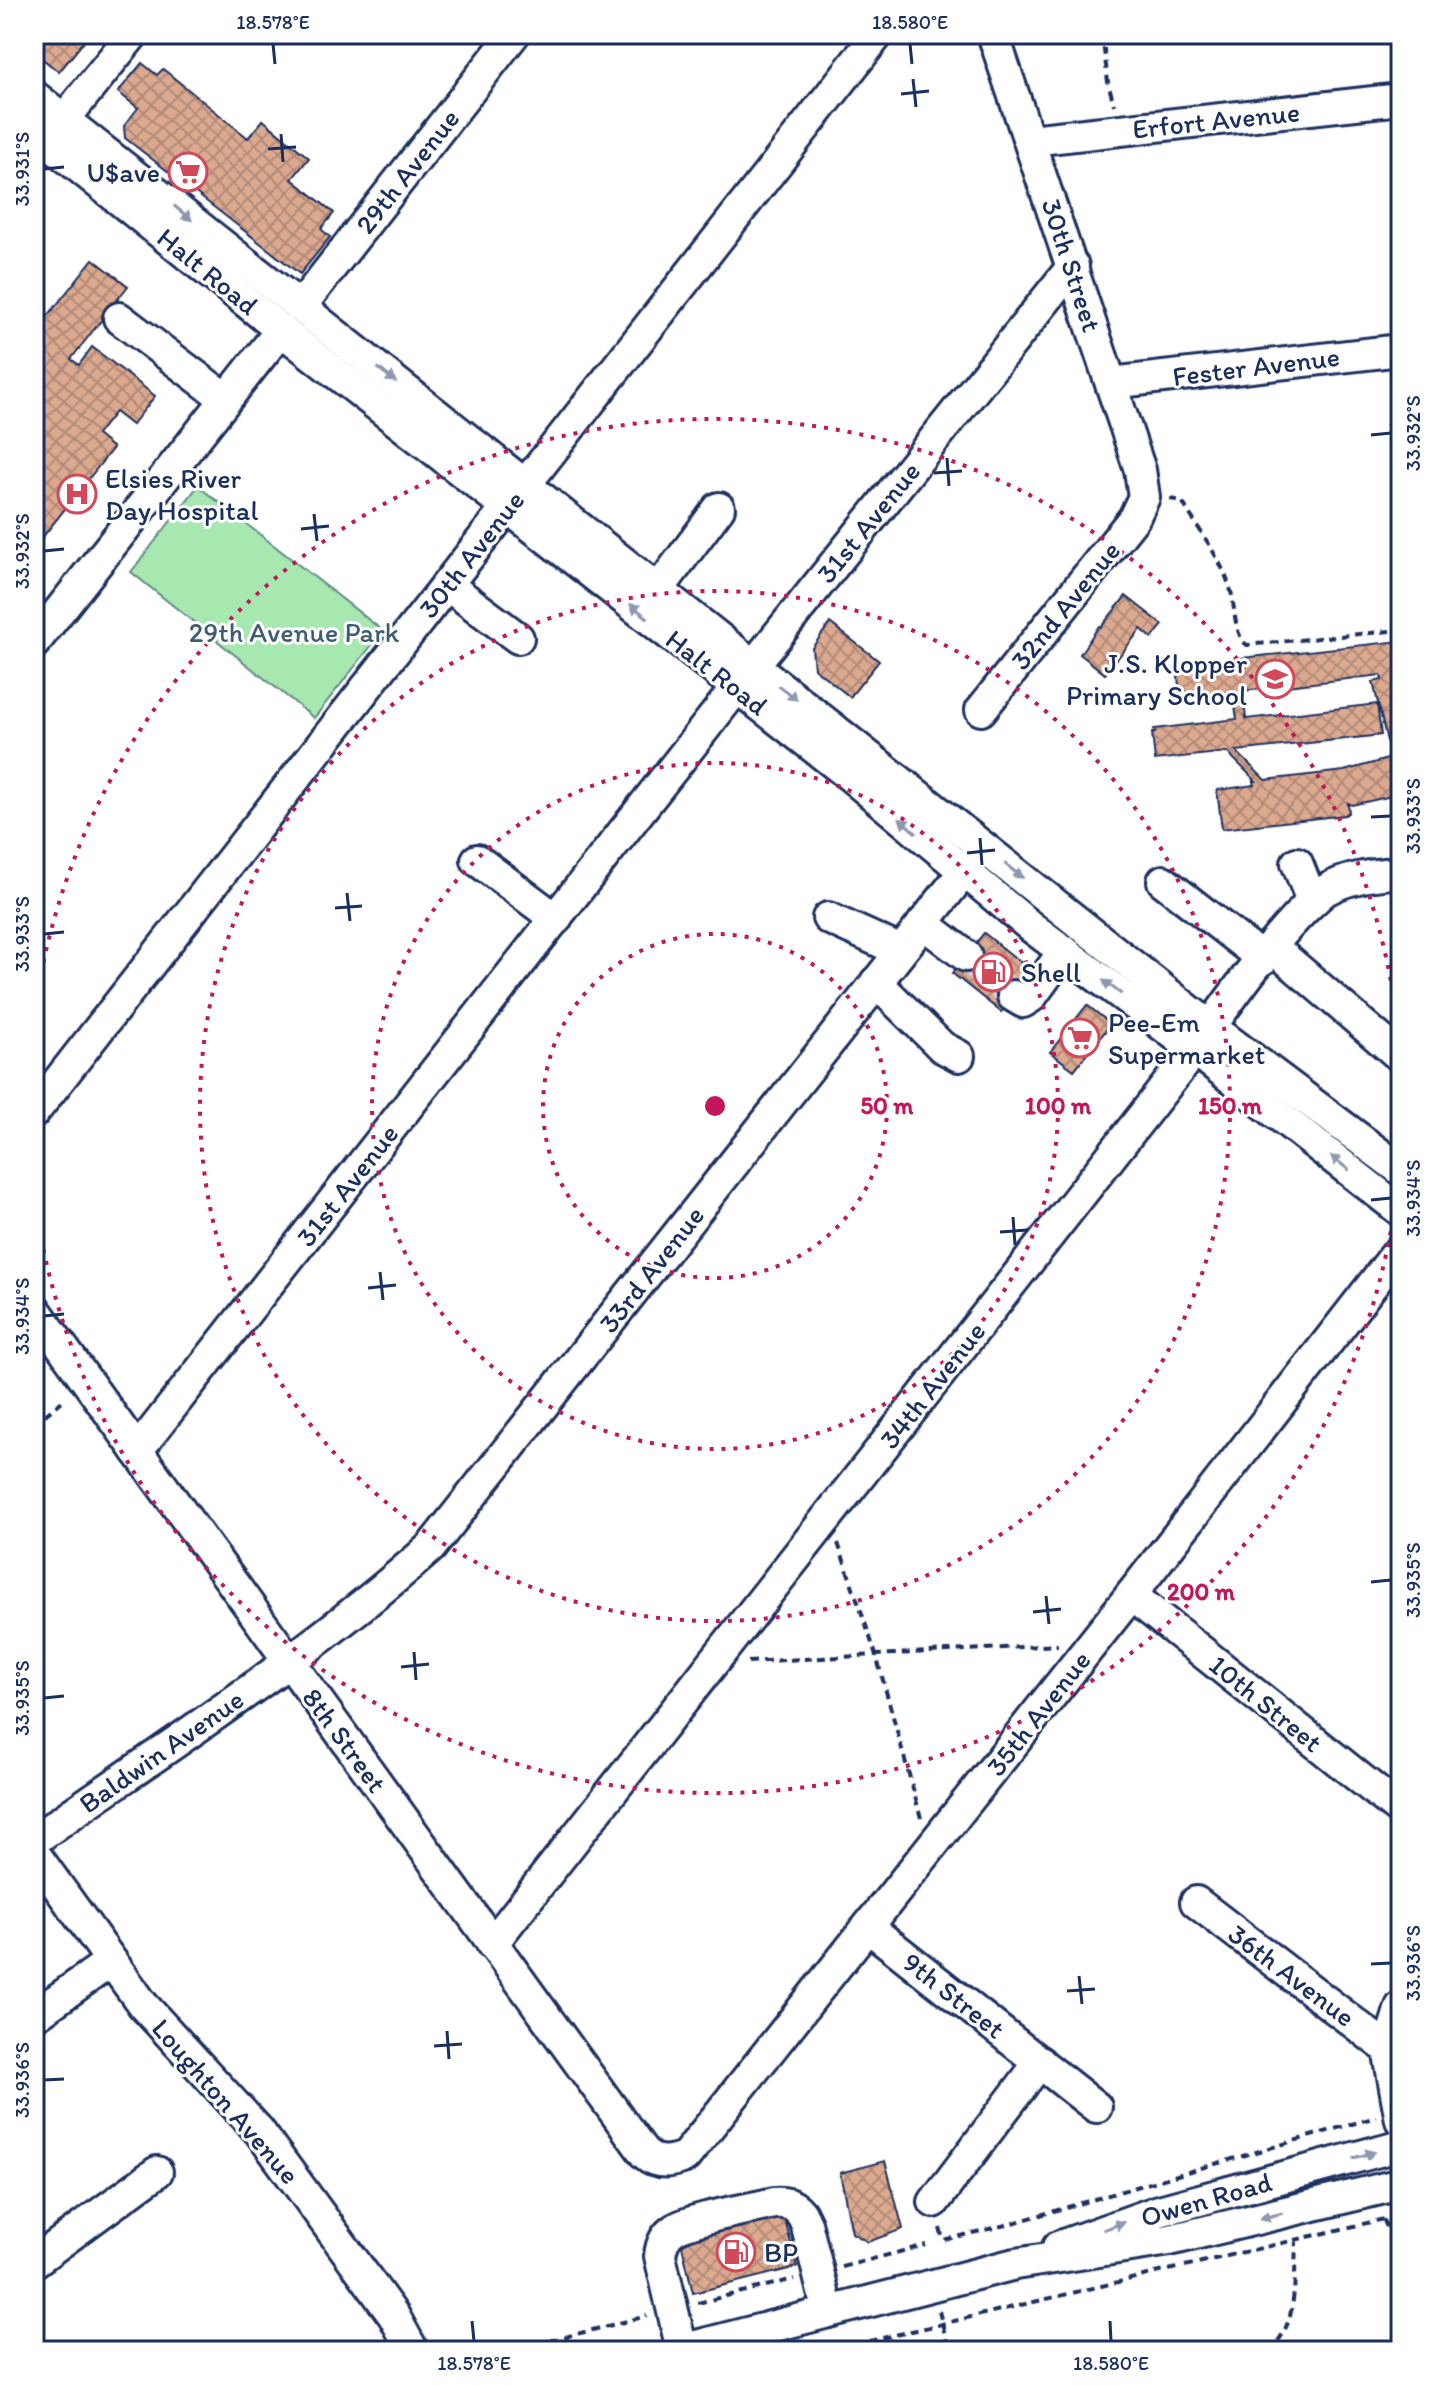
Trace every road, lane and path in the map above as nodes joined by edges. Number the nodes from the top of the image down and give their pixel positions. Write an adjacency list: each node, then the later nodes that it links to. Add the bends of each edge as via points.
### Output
1 (133, 34): 9 (street)
2 (514, 34): 13 (street, 29th Avenue)
3 (878, 34): 17 (street, 30th Avenue)
4 (993, 34): 10 (street, 30th Street)
5 (1102, 34): 8 (path)
6 (34, 96): 9 (street, Halt Road)
7 (1401, 99): 8 (street, Erfort Avenue)
8 (1120, 131): 10 (street, Erfort Avenue)
9 (45, 137): 13 (street, Halt Road)
10 (1030, 140): 11 (street, 30th Street)
11 (1073, 266): 15 (street, 30th Street); 25 (street, 31st Avenue)
12 (119, 318): 16 (street)
13 (290, 319): 16 (street, 29th Avenue); 17 (street, Halt Road)
14 (1401, 350): 15 (street, Fester Avenue)
15 (1111, 383): 18 (street, 30th Street)
16 (226, 399): 24 (street, 29th Avenue)
17 (515, 496): 20 (street, 30th Avenue); 21 (street, Halt Road); 25 (street, Halt Road, one-way to 17)
18 (1144, 497): 22 (path, via 1182,501 1230,586 1240,638 1247,645); 26 (street, 32nd Avenue, via 1134,518)
19 (719, 508): 21 (street)
20 (447, 585): 23 (street); 46 (street, 30th Avenue)
21 (658, 590): 25 (street, Halt Road)
22 (1401, 630)
23 (518, 638)
24 (34, 643)
25 (745, 677): 27 (street, Halt Road, one-way to 27); 31 (street, Halt Road, one-way to 25); 35 (street, 31st Avenue)
26 (981, 710)
27 (984, 847): 31 (street, 33rd Avenue); 43 (street, Halt Road, one-way to 43)
28 (477, 860): 35 (street)
29 (1297, 863): 33 (street)
30 (1401, 872): 33 (street, 34th Avenue, via 1334,885)
31 (963, 873): 36 (street, 33rd Avenue); 38 (street, Halt Road)
32 (1163, 881): 39 (street)
33 (1312, 901): 39 (street, 34th Avenue)
34 (828, 918): 37 (street)
35 (556, 919): 53 (street, 31st Avenue)
36 (923, 923): 37 (street, 33rd Avenue); 40 (street)
37 (901, 951): 41 (street, 33rd Avenue)
38 (1064, 951): 42 (street, via 1031,997 1023,1002); 43 (street, Halt Road, one-way to 38)
39 (1267, 953): 43 (street, 34th Avenue); 45 (street)
40 (966, 956)
41 (876, 982): 44 (street, via 942,1047); 59 (street, 33rd Avenue, via 431,1547)
42 (1013, 996)
43 (1201, 1037): 47 (street, Halt Road); 48 (street, Halt Road, one-way to 43); 54 (street, 34th Avenue)
44 (959, 1056)
45 (1401, 1057)
46 (34, 1112)
47 (1401, 1170)
48 (1401, 1211)
49 (1401, 1248): 55 (street, 35th Avenue)
50 (34, 1308): 53 (street, 8th Street)
51 (68, 1396): 52 (path)
52 (34, 1424)
53 (137, 1451): 59 (street, 8th Street)
54 (821, 1525): 57 (street, 34th Avenue); 58 (path, via 836,1538)
55 (1131, 1595): 56 (street, 35th Avenue); 60 (street, 10th Street)
56 (1085, 1653): 58 (path, via 1070,1644); 61 (street, 35th Avenue)
57 (719, 1655): 58 (path, via 735,1663); 66 (street, 34th Avenue)
58 (876, 1655): 61 (path, via 920,1817)
59 (287, 1661): 62 (street, Baldwin Avenue); 66 (street, 8th Street)
60 (1401, 1811)
61 (943, 1832): 65 (street, 35th Avenue)
62 (34, 1840)
63 (34, 1853): 67 (street, Loughton Avenue)
64 (1196, 1902): 70 (street, 36th Avenue)
65 (868, 1927): 71 (street, 9th Street); 75 (street, 35th Avenue, via 685,2157)
66 (492, 1944): 75 (street, 8th Street, via 645,2154)
67 (111, 1961): 69 (street); 94 (street, Loughton Avenue, via 177,2044 259,2131 394,2316)
68 (1401, 2007): 70 (street, 36th Avenue)
69 (34, 2016)
70 (1388, 2049): 73 (street, 36th Avenue)
71 (1040, 2062): 72 (street, 9th Street); 78 (street)
72 (1096, 2107)
73 (1389, 2119): 81 (path)
74 (1401, 2145): 86 (street, Owen Road, one-way to 74, via 1159,2211)
75 (664, 2162)
76 (157, 2172): 85 (street)
77 (1401, 2184): 86 (street, Owen Road, one-way to 86, via 1170,2240)
78 (934, 2202)
79 (1401, 2215): 80 (path)
80 (1384, 2220): 82 (path); 84 (path)
81 (943, 2240)
82 (1296, 2241): 91 (path); 98 (path, via 1292,2306 1281,2341)
83 (926, 2245): 87 (path)
84 (1401, 2249)
85 (34, 2262)
86 (1015, 2264): 90 (street, Owen Road)
87 (818, 2273): 89 (path); 89 (street, via 806,2223 793,2205 774,2203 682,2226 667,2235 660,2249); 90 (street)
88 (939, 2309): 91 (path)
89 (673, 2310): 93 (street); 95 (path)
90 (828, 2312): 92 (street, Owen Road)
91 (942, 2322): 96 (path); 97 (path)
92 (716, 2346): 93 (street, Owen Road)
93 (679, 2350)
94 (413, 2351)
95 (510, 2351)
96 (828, 2351)
97 (949, 2351)
98 (1268, 2351)

